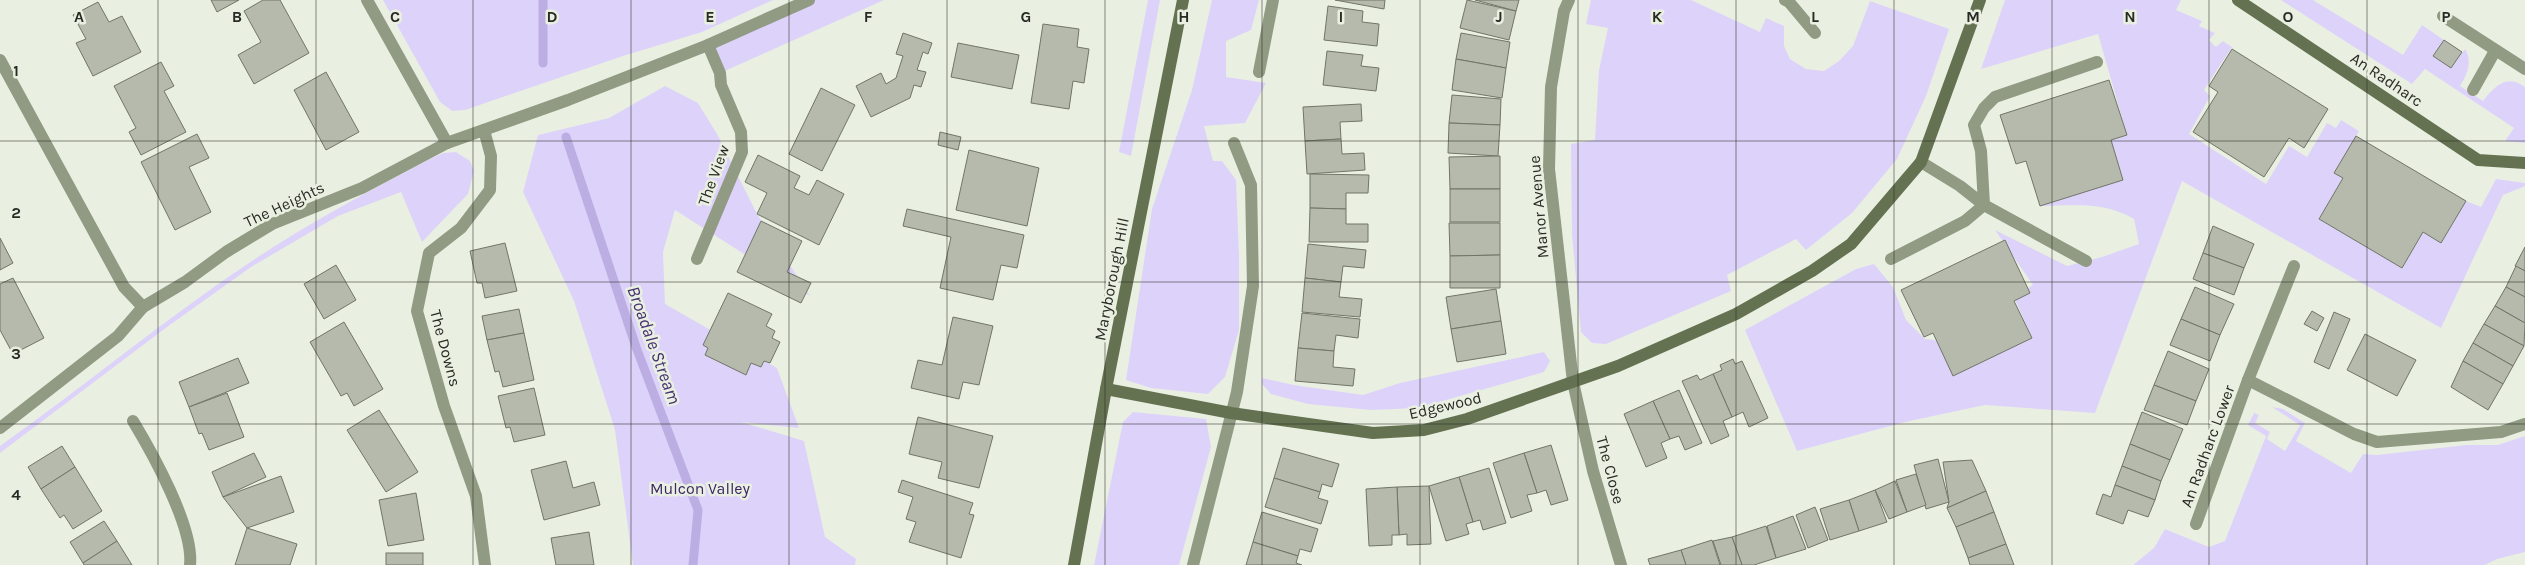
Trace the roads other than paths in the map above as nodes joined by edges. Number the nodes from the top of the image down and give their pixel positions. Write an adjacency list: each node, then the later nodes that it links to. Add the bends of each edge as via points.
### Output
1 (367, 0): 19 (street)
2 (809, 0): 11 (street)
3 (1183, 0): 31 (street, Maryborough Hill)
4 (1273, 0): 16 (street)
5 (1569, 0): 30 (street, Manor Avenue, via 1564,11 1551,87 1549,169)
6 (1785, 0): 10 (street)
7 (1980, 0): 21 (street)
8 (2238, 0): 22 (street, An Radharc, via 2478,160)
9 (2443, 16): 12 (street)
10 (1815, 33)
11 (708, 45): 18 (street, The Heights); 24 (street, The View, via 741,132 742,152)
12 (2495, 51): 15 (street); 17 (street)
13 (0, 60): 28 (street, via 124,287)
14 (2097, 62): 23 (street, via 1995,97 1984,108 1974,125 1981,151)
15 (2525, 69)
16 (1259, 72)
17 (2473, 90)
18 (484, 130): 19 (street, The Heights); 38 (street, The Downs, via 491,156 490,190 461,228 429,253 417,311 444,406 476,496)
19 (447, 143): 28 (street, The Heights, via 362,188 272,224)
20 (1234, 143): 32 (street, via 1251,185 1253,286)
21 (1921, 162): 23 (street); 30 (street, Edgewood, via 1851,244 1812,271 1736,314 1618,366)
22 (2525, 164)
23 (1984, 205): 25 (street, via 1965,221); 26 (street)
24 (697, 259)
25 (1891, 259)
26 (2086, 261)
27 (2294, 266): 29 (street, An Radharc Lower)
28 (143, 307): 35 (street, The Heights, via 118,336)
29 (2248, 380): 34 (street, An Radharc Lower, via 2354,434 2377,442 2501,432); 36 (street, An Radharc Lower)
30 (1573, 382): 32 (street, Edgewood, via 1467,419 1424,430 1373,433); 41 (street, The Close)
31 (1106, 388): 32 (street, Edgewood); 39 (street, Maryborough Hill)
32 (1231, 413): 40 (street)
33 (133, 422): 37 (street, via 153,454 185,530)
34 (2525, 424)
35 (0, 428)
36 (2196, 524)
37 (190, 565)
38 (485, 565)
39 (1074, 565)
40 (1194, 565)
41 (1621, 565)

